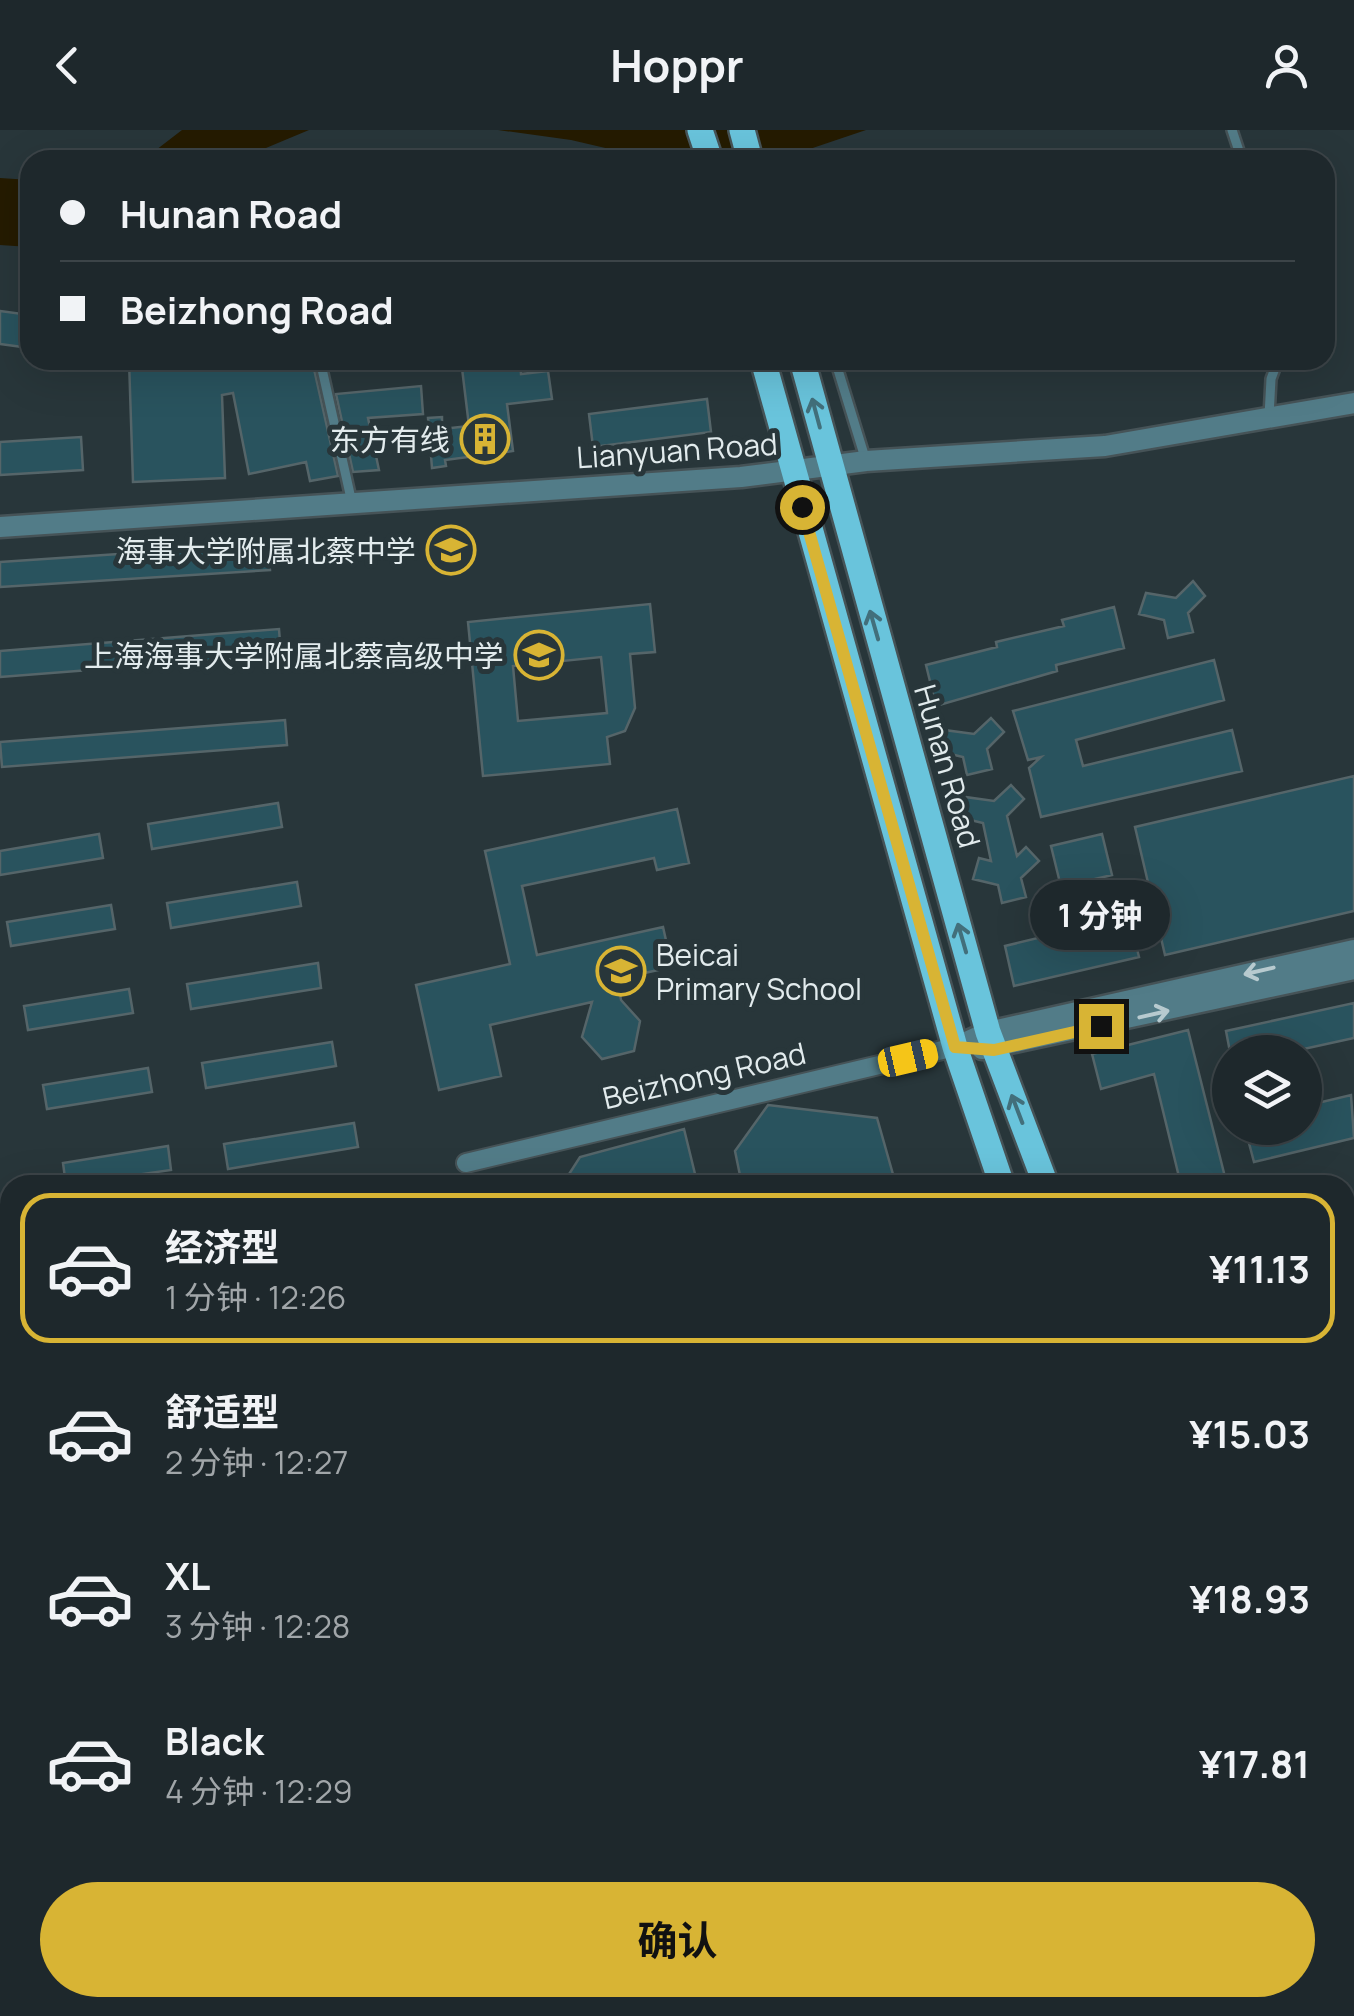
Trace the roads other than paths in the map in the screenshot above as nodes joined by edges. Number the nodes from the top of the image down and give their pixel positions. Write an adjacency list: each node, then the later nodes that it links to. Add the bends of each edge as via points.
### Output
1 (322, 370): 11 (lane)
2 (766, 370): 10 (main road)
3 (805, 370): 9 (main road, Hunan Road, one-way to 3)
4 (839, 370): 8 (lane)
5 (1274, 370): 7 (lane)
6 (1354, 403): 7 (street, Lianyuan Road)
7 (1269, 418): 8 (street, Lianyuan Road, via 1105,446)
8 (866, 462): 9 (street, Lianyuan Road)
9 (830, 465): 10 (street, Lianyuan Road); 15 (main road, Hunan Road, one-way to 9)
10 (792, 472): 11 (street, Lianyuan Road); 16 (main road)
11 (352, 503): 12 (street, Lianyuan Road)
12 (0, 526)
13 (1354, 950): 15 (street, Beizhong Road, one-way to 15)
14 (1354, 969): 15 (street, Beizhong Road, one-way to 14)
15 (991, 1041): 16 (street, Beizhong Road); 19 (main road, Hunan Road, one-way to 15)
16 (955, 1047): 17 (street, Beizhong Road); 18 (main road)
17 (466, 1162)
18 (999, 1175)
19 (1042, 1175)

